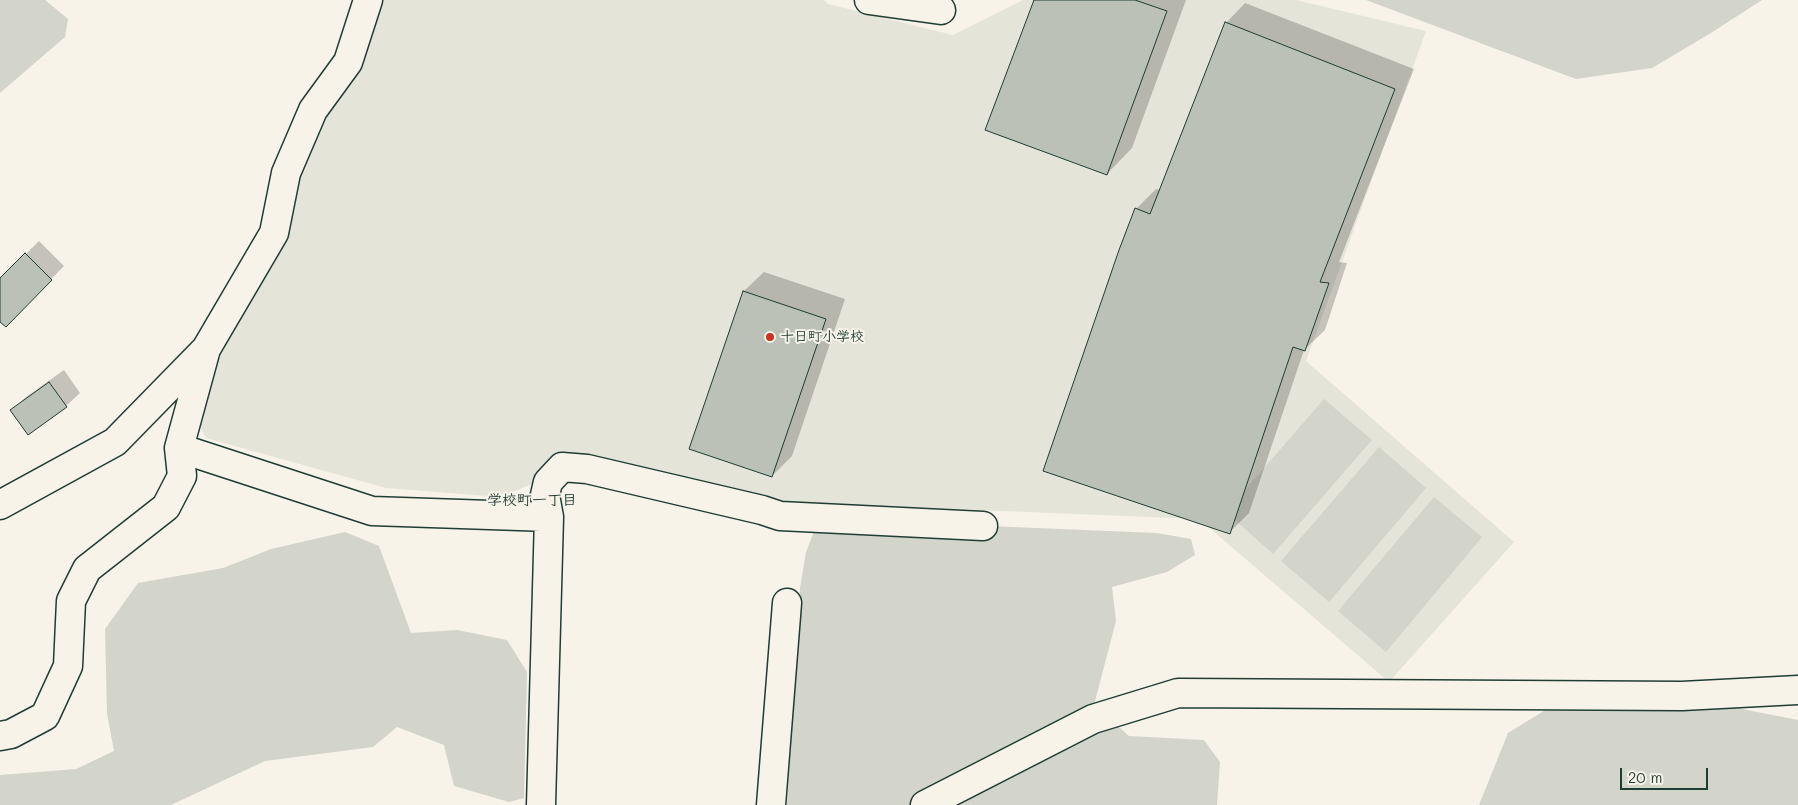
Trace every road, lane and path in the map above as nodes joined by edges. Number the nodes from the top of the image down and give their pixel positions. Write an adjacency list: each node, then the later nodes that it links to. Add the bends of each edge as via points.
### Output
1 (368, 0): 4 (street, via 348,62 314,110 286,173 274,232)
2 (869, 0): 3 (street)
3 (941, 10)
4 (206, 349): 5 (street); 6 (street, via 115,442)
5 (179, 448): 7 (street, via 372,511); 11 (street, via 182,476 166,507 87,569 71,601 68,666 45,716 11,734)
6 (0, 505)
7 (549, 517): 8 (street, via 545,495 548,482 562,467 587,469 780,516); 12 (street)
8 (982, 526)
9 (786, 603): 13 (street)
10 (1798, 690): 14 (street, via 1682,696 1178,693 1093,719)
11 (0, 736)
12 (541, 805)
13 (771, 805)
14 (925, 805)

